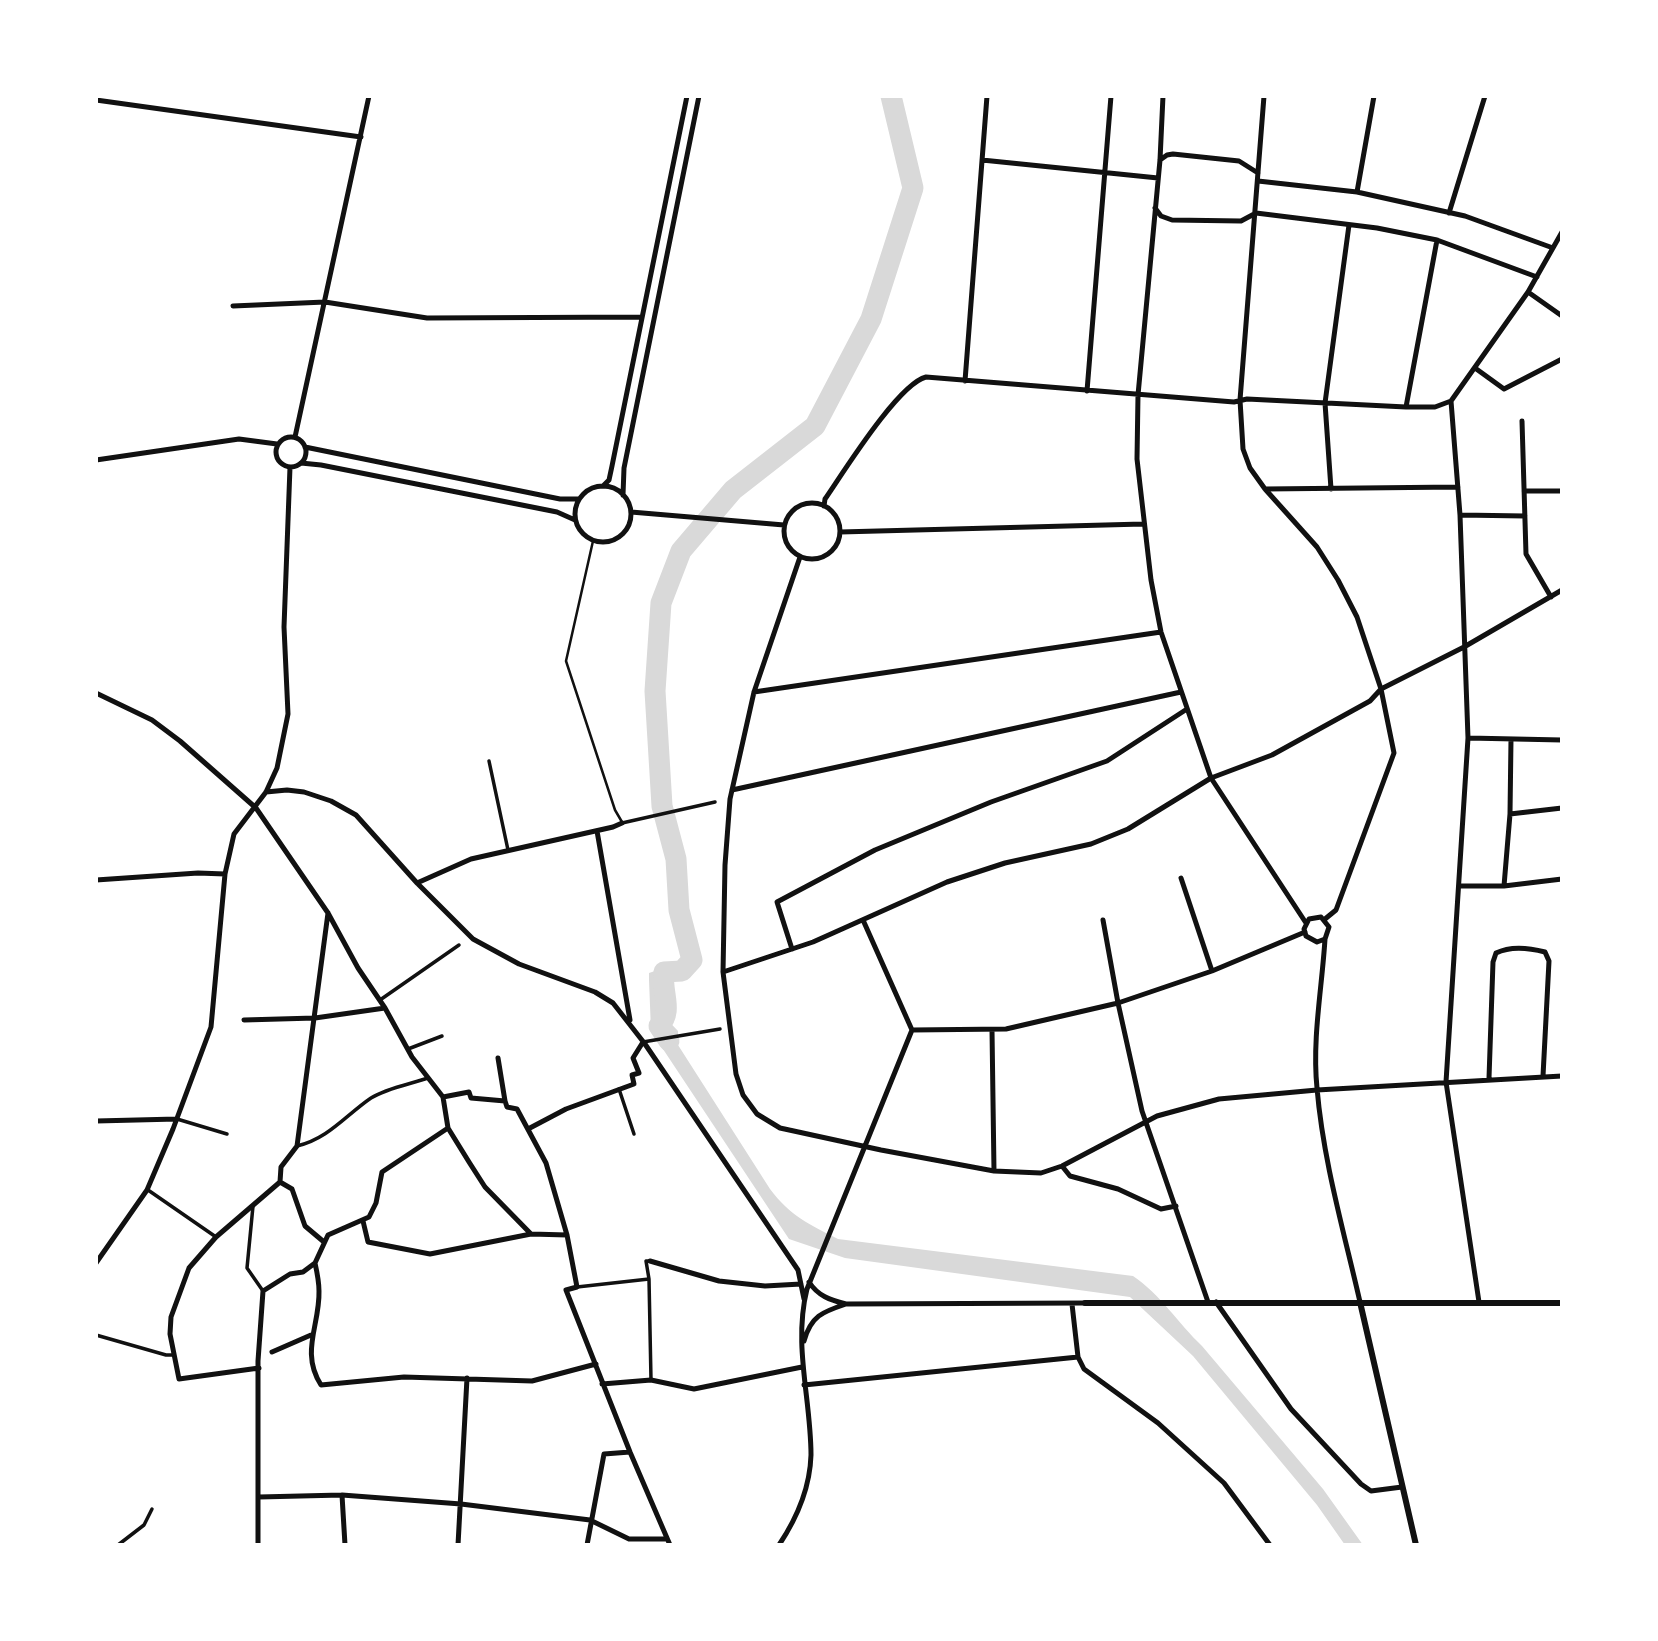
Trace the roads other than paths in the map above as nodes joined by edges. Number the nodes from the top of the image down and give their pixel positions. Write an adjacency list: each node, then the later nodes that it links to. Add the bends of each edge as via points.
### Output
1 (369, 96): 11 (street)
2 (687, 96): 31 (street)
3 (699, 96): 54 (street, via 624,468)
4 (987, 96): 12 (street)
5 (1111, 96): 14 (street)
6 (1163, 96): 13 (street)
7 (1264, 96): 15 (street)
8 (1374, 96): 18 (street)
9 (1485, 96): 21 (street)
10 (96, 100): 11 (street)
11 (361, 137): 28 (street)
12 (982, 160): 14 (street); 34 (street)
13 (1160, 160): 15 (street, via 1173,154 1240,161); 16 (street)
14 (1104, 172): 16 (street); 35 (street)
15 (1258, 173): 17 (street)
16 (1158, 178): 19 (street)
17 (1258, 181): 18 (street); 20 (street)
18 (1357, 192): 21 (street)
19 (1155, 208): 20 (street, via 1172,220 1241,221); 36 (street)
20 (1256, 213): 22 (street); 37 (street)
21 (1449, 213): 25 (street)
22 (1349, 225): 24 (street); 39 (street)
23 (1561, 234): 25 (street)
24 (1437, 240): 26 (street); 40 (street)
25 (1553, 248): 26 (street)
26 (1537, 277): 27 (street)
27 (1528, 292): 30 (street); 33 (street)
28 (325, 302): 29 (street); 31 (street, via 427,318); 42 (street)
29 (233, 306)
30 (1562, 316)
31 (642, 317): 48 (street, via 612,466)
32 (1562, 359): 33 (street, via 1504,389)
33 (1475, 368): 38 (street)
34 (965, 381): 35 (street); 56 (street, via 926,377 909,386 865,441)
35 (1087, 391): 36 (street)
36 (1138, 395): 37 (street); 62 (street)
37 (1240, 400): 39 (street); 50 (street, via 1243,449)
38 (1451, 401): 40 (street, via 1435,407); 49 (street)
39 (1325, 403): 40 (street); 51 (street)
40 (1406, 407)
41 (1522, 421): 52 (street)
42 (295, 437): 43 (street); 44 (street)
43 (277, 444): 45 (street, via 239,439); 47 (street, via 278,461)
44 (306, 447): 46 (street); 55 (street, via 560,499)
45 (96, 460)
46 (301, 463): 47 (street); 60 (street, via 557,512)
47 (290, 467): 81 (street, via 284,627 288,714 278,768)
48 (603, 486): 54 (street); 55 (street)
49 (1458, 487): 51 (street); 58 (street)
50 (1265, 489): 51 (street); 70 (street, via 1317,547 1338,580 1357,617)
51 (1331, 489)
52 (1524, 491): 53 (street); 59 (street)
53 (1562, 491)
54 (623, 495): 57 (street)
55 (579, 499): 60 (street)
56 (824, 506): 61 (street, via 800,505); 63 (street, via 836,516)
57 (631, 512): 61 (street); 64 (street, via 618,538)
58 (1460, 516): 59 (street); 69 (street)
59 (1525, 516): 67 (street, via 1527,554)
60 (575, 520): 64 (street)
61 (784, 524): 65 (street, via 785,540)
62 (1143, 524): 63 (street); 68 (street)
63 (840, 532): 65 (street, via 829,553 814,559)
64 (593, 541): 86 (lane, via 566,661)
65 (800, 557): 71 (street)
66 (1562, 590): 67 (street)
67 (1551, 597): 69 (street)
68 (1161, 632): 71 (street); 72 (street)
69 (1464, 647): 70 (street); 75 (street)
70 (1381, 688): 79 (street, via 1370,701 1272,755); 97 (street, via 1394,753 1336,910)
71 (754, 692): 80 (street)
72 (1181, 692): 74 (street); 80 (street)
73 (96, 693): 83 (street, via 152,720)
74 (1187, 709): 79 (street); 104 (street, via 1107,761 875,850 777,902)
75 (1468, 738): 76 (street); 94 (street)
76 (1511, 739): 77 (street); 85 (street)
77 (1562, 740)
78 (489, 761): 88 (street)
79 (1211, 778): 98 (street, via 1128,829 1091,844 947,882); 100 (street)
80 (733, 790): 106 (street, via 725,865)
81 (266, 792): 83 (street); 93 (street, via 304,792 356,815)
82 (715, 803): 86 (street)
83 (254, 808): 89 (street, via 234,834); 96 (street)
84 (1562, 808): 85 (street)
85 (1510, 814): 95 (street)
86 (622, 822): 87 (street)
87 (597, 831): 88 (street); 112 (street)
88 (508, 850): 93 (street, via 471,859)
89 (225, 874): 92 (street); 129 (street, via 211,1027)
90 (1181, 878): 105 (street)
91 (1562, 879): 95 (street)
92 (96, 880)
93 (416, 883): 112 (street, via 473,939 519,964 595,992 613,1003)
94 (1459, 886): 95 (street); 124 (street)
95 (1504, 886)
96 (328, 913): 107 (street); 110 (street)
97 (1325, 919): 100 (street, via 1317,916); 102 (street, via 1329,927)
98 (863, 920): 104 (street); 114 (street)
99 (1103, 920): 108 (street)
100 (1306, 923): 101 (street)
101 (1305, 932): 102 (street, via 1313,942); 105 (street)
102 (1325, 939): 126 (street)
103 (459, 945): 107 (street)
104 (792, 948): 106 (street)
105 (1212, 971): 108 (street)
106 (723, 972): 137 (street, via 736,1074 743,1096 757,1114 780,1129)
107 (380, 1000): 109 (street)
108 (1118, 1003): 115 (street); 131 (street)
109 (385, 1008): 110 (street); 118 (street)
110 (315, 1018): 111 (street); 136 (street)
111 (244, 1020)
112 (630, 1023): 117 (street)
113 (720, 1029): 117 (street)
114 (912, 1030): 115 (street); 137 (street)
115 (992, 1030): 139 (street)
116 (442, 1036): 118 (street)
117 (642, 1039): 125 (street, via 633,1058 639,1073 632,1074 634,1084); 154 (street, via 798,1270)
118 (408, 1049): 122 (street)
119 (498, 1058): 128 (street)
120 (1543, 1076): 121 (street); 123 (street); 123 (street, via 1549,961 1545,952 1535,949 1505,948 1496,953 1493,962)
121 (1562, 1076)
122 (428, 1078): 127 (street); 136 (street, via 371,1098 336,1128)
123 (1489, 1079): 124 (street)
124 (1446, 1082): 126 (street); 160 (street)
125 (619, 1089): 133 (street); 135 (street)
126 (1317, 1090): 131 (street, via 1219,1099); 159 (street, via 1328,1162)
127 (443, 1097): 128 (street, via 469,1092 471,1098); 132 (street)
128 (505, 1101): 133 (street, via 507,1107 517,1108)
129 (177, 1119): 130 (street); 134 (street); 141 (street)
130 (96, 1121)
131 (1146, 1121): 138 (street); 143 (street)
132 (448, 1128): 144 (street, via 382,1172 376,1203); 145 (street, via 485,1187)
133 (528, 1129): 146 (street, via 546,1163)
134 (227, 1134)
135 (634, 1134)
136 (298, 1146): 140 (street, via 281,1167)
137 (865, 1147): 139 (street); 153 (street)
138 (1062, 1166): 139 (street, via 1041,1172); 143 (street, via 1070,1176 1118,1189 1161,1209)
139 (994, 1171)
140 (280, 1182): 142 (street); 148 (street, via 292,1189 305,1226)
141 (147, 1190): 147 (street); 150 (street)
142 (253, 1206): 147 (street); 156 (street, via 247,1268)
143 (1176, 1206): 158 (street)
144 (363, 1221): 145 (street, via 368,1242 430,1254); 148 (street, via 328,1235)
145 (531, 1234): 146 (street)
146 (567, 1235): 155 (street)
147 (215, 1237): 170 (street, via 189,1268 171,1317)
148 (324, 1242): 151 (street)
149 (650, 1261): 152 (street, via 646,1261); 154 (street, via 719,1281)
150 (96, 1263)
151 (314, 1263): 156 (street); 166 (street, via 319,1293)
152 (649, 1279): 155 (street); 175 (street)
153 (809, 1282): 157 (street); 163 (street, via 823,1297)
154 (801, 1284): 157 (street)
155 (576, 1287): 171 (street, via 566,1290)
156 (263, 1291): 173 (street)
157 (804, 1299): 167 (street)
158 (1212, 1302): 159 (street); 161 (street); 179 (street, via 1291,1409 1361,1485 1371,1492)
159 (1360, 1302): 160 (street); 179 (street)
160 (1479, 1302): 162 (street)
161 (1085, 1303): 164 (street)
162 (1562, 1303)
163 (846, 1304): 164 (street); 167 (street, via 818,1315 808,1326)
164 (1072, 1304): 169 (street)
165 (96, 1335): 170 (street)
166 (311, 1335): 168 (street); 174 (street, via 314,1373 321,1385 404,1377)
167 (802, 1348): 172 (street)
168 (272, 1352)
169 (1078, 1357): 177 (street); 192 (street, via 1084,1369 1158,1423 1224,1483)
170 (175, 1358): 173 (street, via 179,1379)
171 (597, 1364): 174 (street, via 532,1381); 176 (street)
172 (802, 1367): 175 (street, via 694,1389); 177 (street)
173 (259, 1368): 181 (street)
174 (467, 1378): 182 (street)
175 (651, 1380): 176 (street)
176 (602, 1384): 178 (street)
177 (804, 1385): 191 (street, via 811,1455 807,1483 799,1510)
178 (629, 1452): 184 (street, via 604,1454); 185 (street)
179 (1402, 1487): 193 (street)
180 (342, 1495): 181 (street); 182 (street); 188 (street)
181 (259, 1497): 187 (street)
182 (461, 1504): 184 (street); 189 (street)
183 (152, 1509): 186 (street, via 144,1525)
184 (590, 1520): 185 (street, via 629,1539); 190 (street)
185 (668, 1542)
186 (118, 1545)
187 (258, 1545)
188 (345, 1545)
189 (458, 1545)
190 (587, 1545)
191 (779, 1545)
192 (1270, 1545)
193 (1416, 1545)

